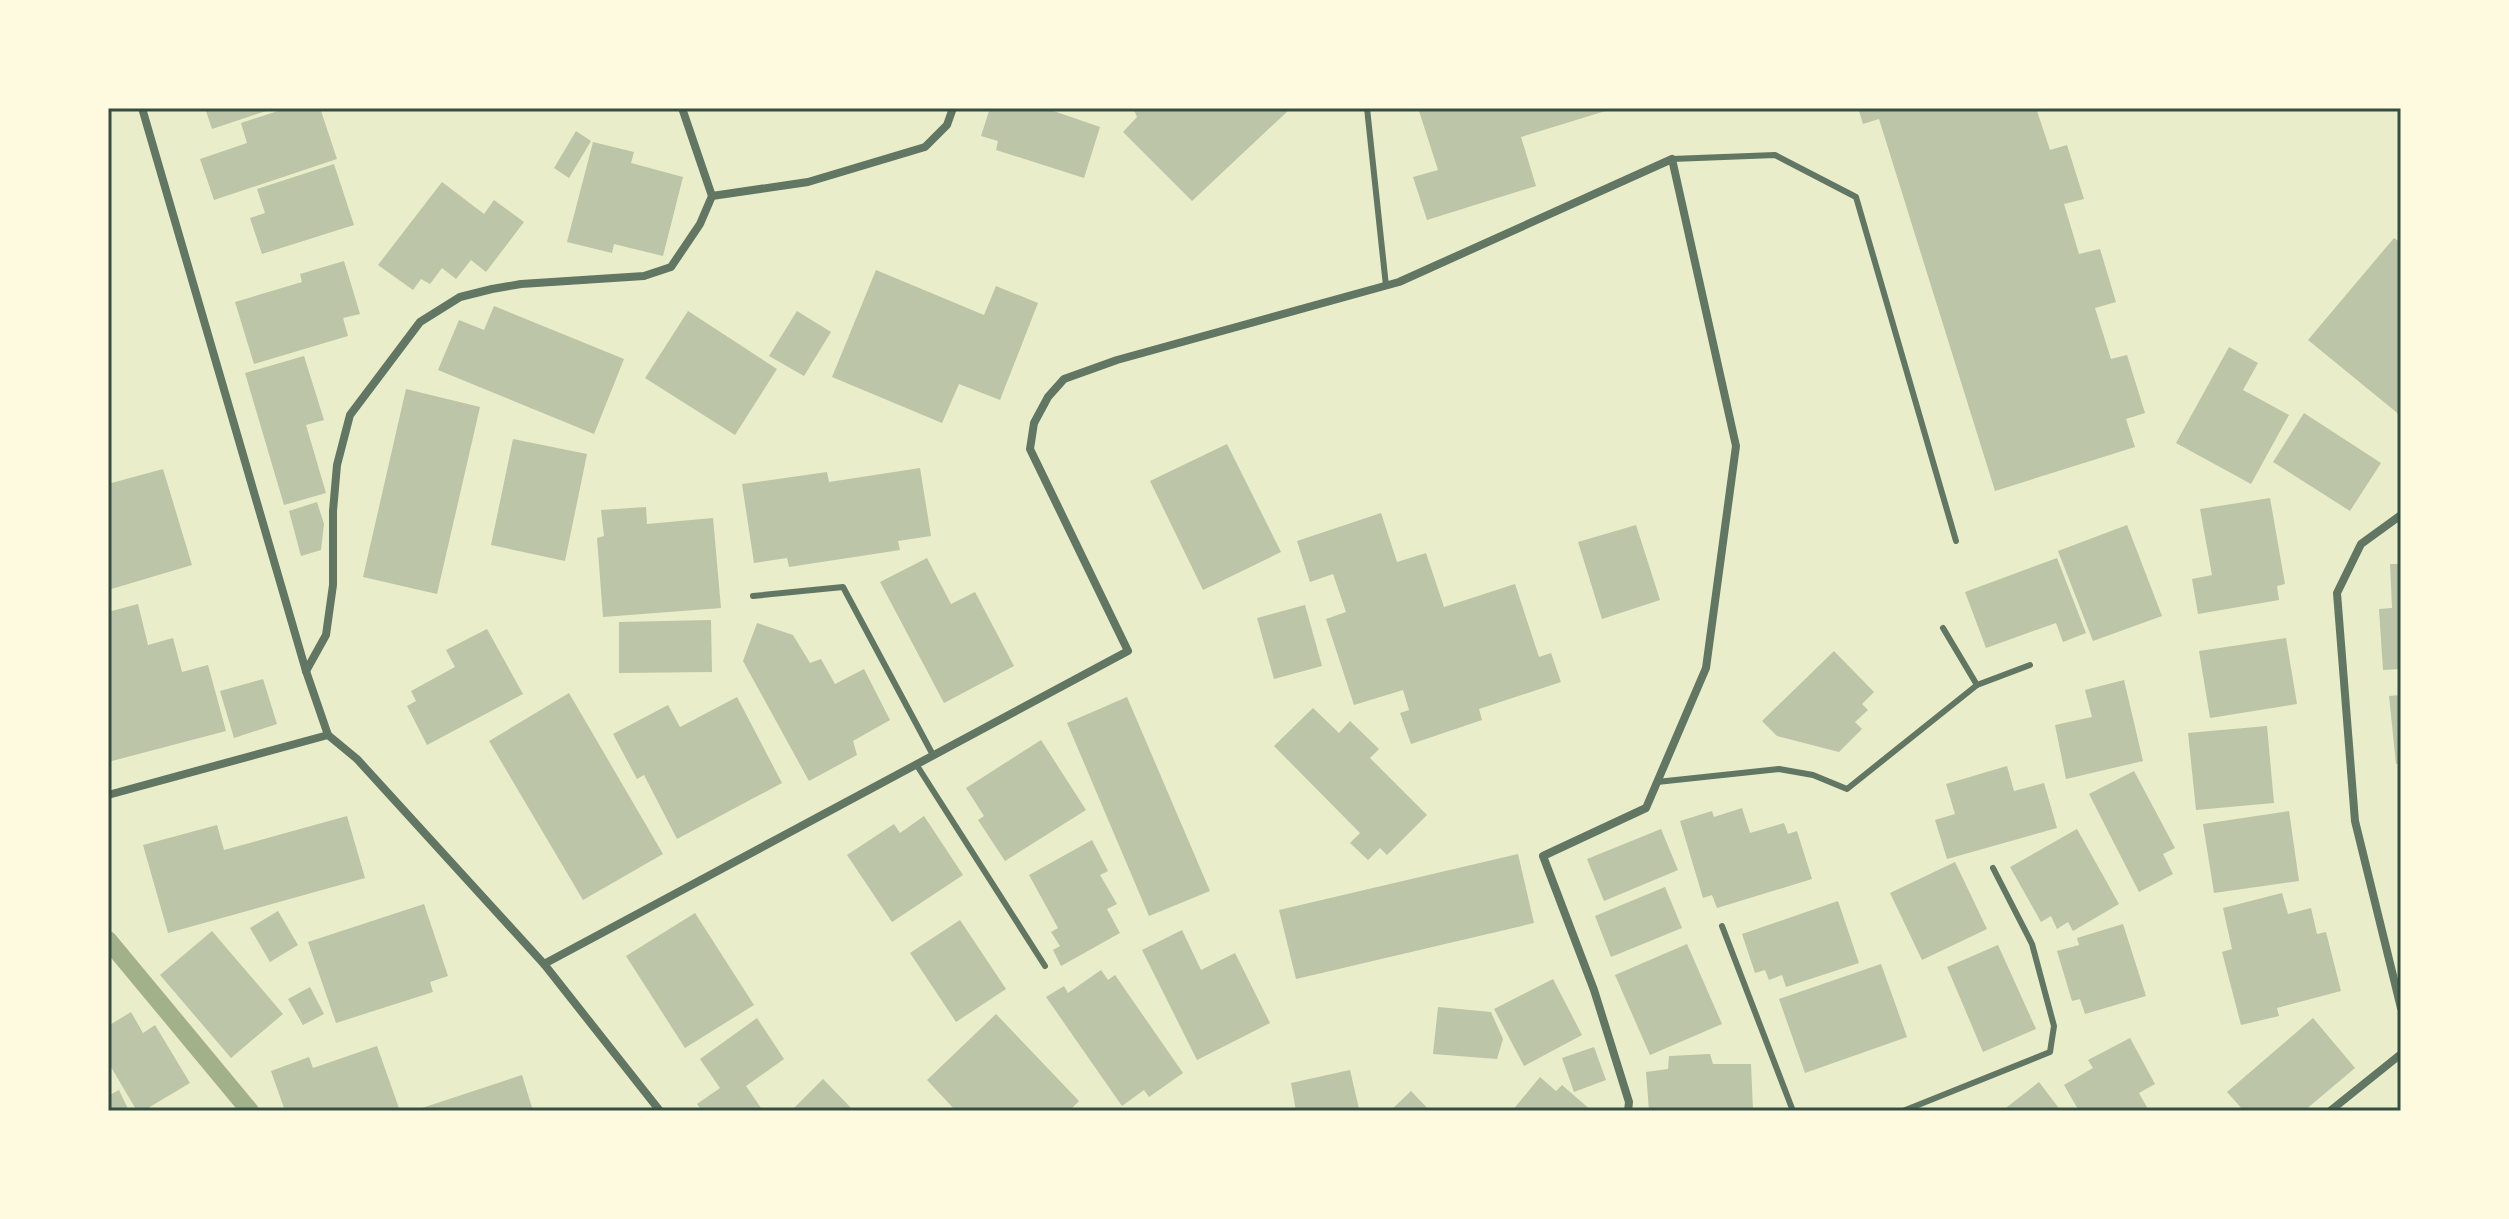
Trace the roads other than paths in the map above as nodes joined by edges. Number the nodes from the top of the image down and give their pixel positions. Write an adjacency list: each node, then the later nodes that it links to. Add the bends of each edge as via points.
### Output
1 (142, 108): 13 (street)
2 (682, 108): 6 (street)
3 (953, 108): 6 (street, via 947,125 925,147 808,182)
4 (1367, 108): 7 (lane)
5 (1672, 159): 7 (street); 9 (lane, via 1775,155 1856,197); 18 (street, via 1736,446 1706,668)
6 (712, 196): 13 (street, via 671,267 644,276 492,289 460,297 420,322 350,415 337,465 326,635)
7 (1386, 286): 16 (street, via 1064,379 1034,423 1030,449 1128,651)
8 (2401, 515): 24 (street, via 2361,544 2337,593 2355,821)
9 (1956, 541)
10 (753, 596): 16 (lane, via 843,587)
11 (1943, 628): 14 (lane)
12 (2030, 665): 14 (lane)
13 (306, 671): 15 (street)
14 (1977, 685): 18 (lane, via 1847,789 1779,769)
15 (328, 735): 19 (street); 22 (street, via 357,759)
16 (933, 755): 17 (street)
17 (916, 764): 22 (street); 23 (lane)
18 (1657, 782): 27 (street, via 1646,808 1543,856 1594,990)
19 (108, 795)
20 (1993, 868): 29 (lane, via 2032,944 2054,1026 2050,1052)
21 (1722, 926): 28 (lane)
22 (544, 964): 26 (street)
23 (1045, 966)
24 (2401, 1008)
25 (2401, 1054): 30 (street)
26 (660, 1111)
27 (1628, 1111)
28 (1793, 1111)
29 (1903, 1111)
30 (2330, 1111)

